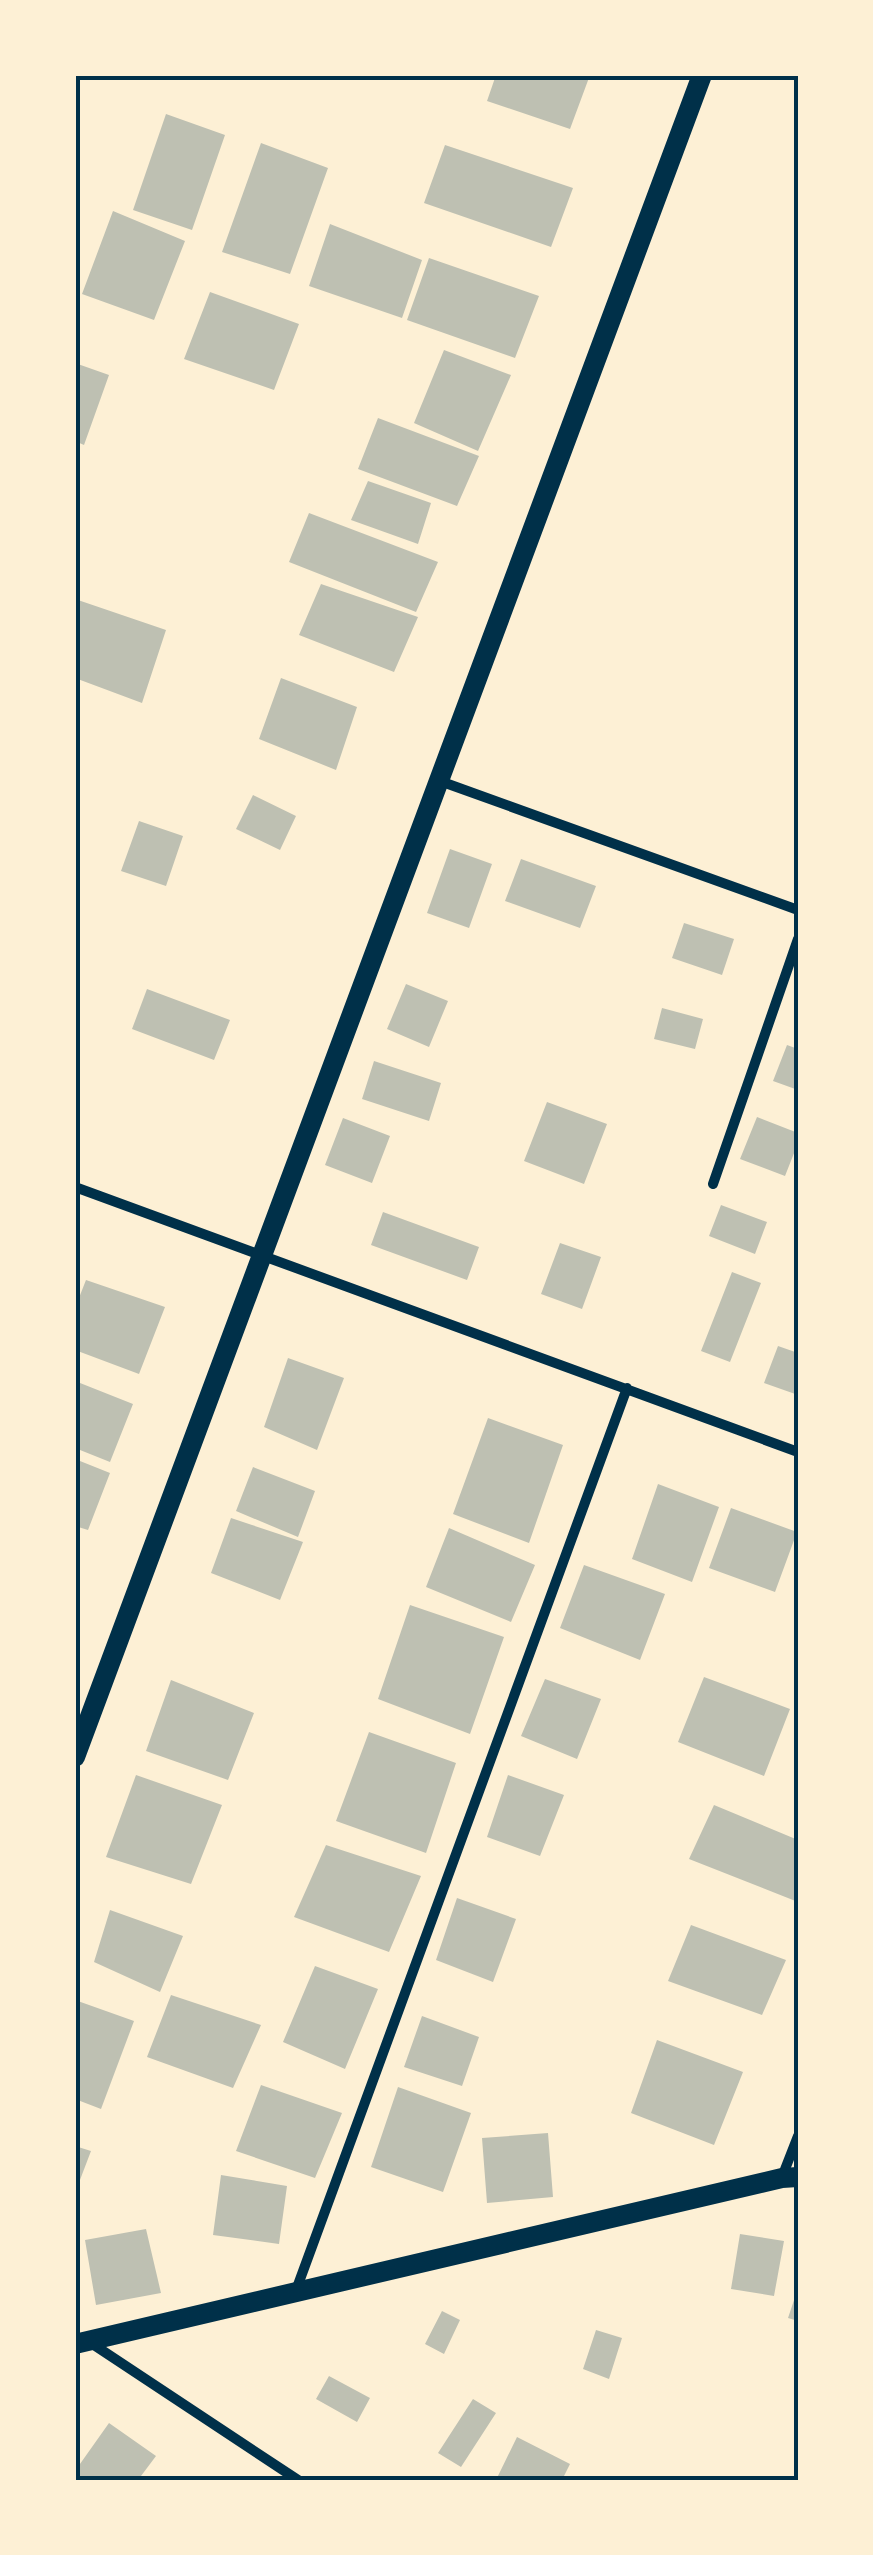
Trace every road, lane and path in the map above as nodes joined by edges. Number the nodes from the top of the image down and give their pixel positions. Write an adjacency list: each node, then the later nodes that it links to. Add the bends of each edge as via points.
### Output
1 (702, 75): 2 (main road)
2 (437, 780): 3 (street); 7 (main road)
3 (798, 910)
4 (798, 940): 5 (street)
5 (713, 1184)
6 (75, 1187): 7 (street)
7 (262, 1256): 8 (street); 10 (main road)
8 (627, 1388): 9 (street); 13 (street)
9 (798, 1452)
10 (75, 1756)
11 (798, 2136): 12 (street)
12 (790, 2178): 13 (main road)
13 (295, 2294): 14 (main road)
14 (80, 2342): 15 (street)
15 (298, 2480)

